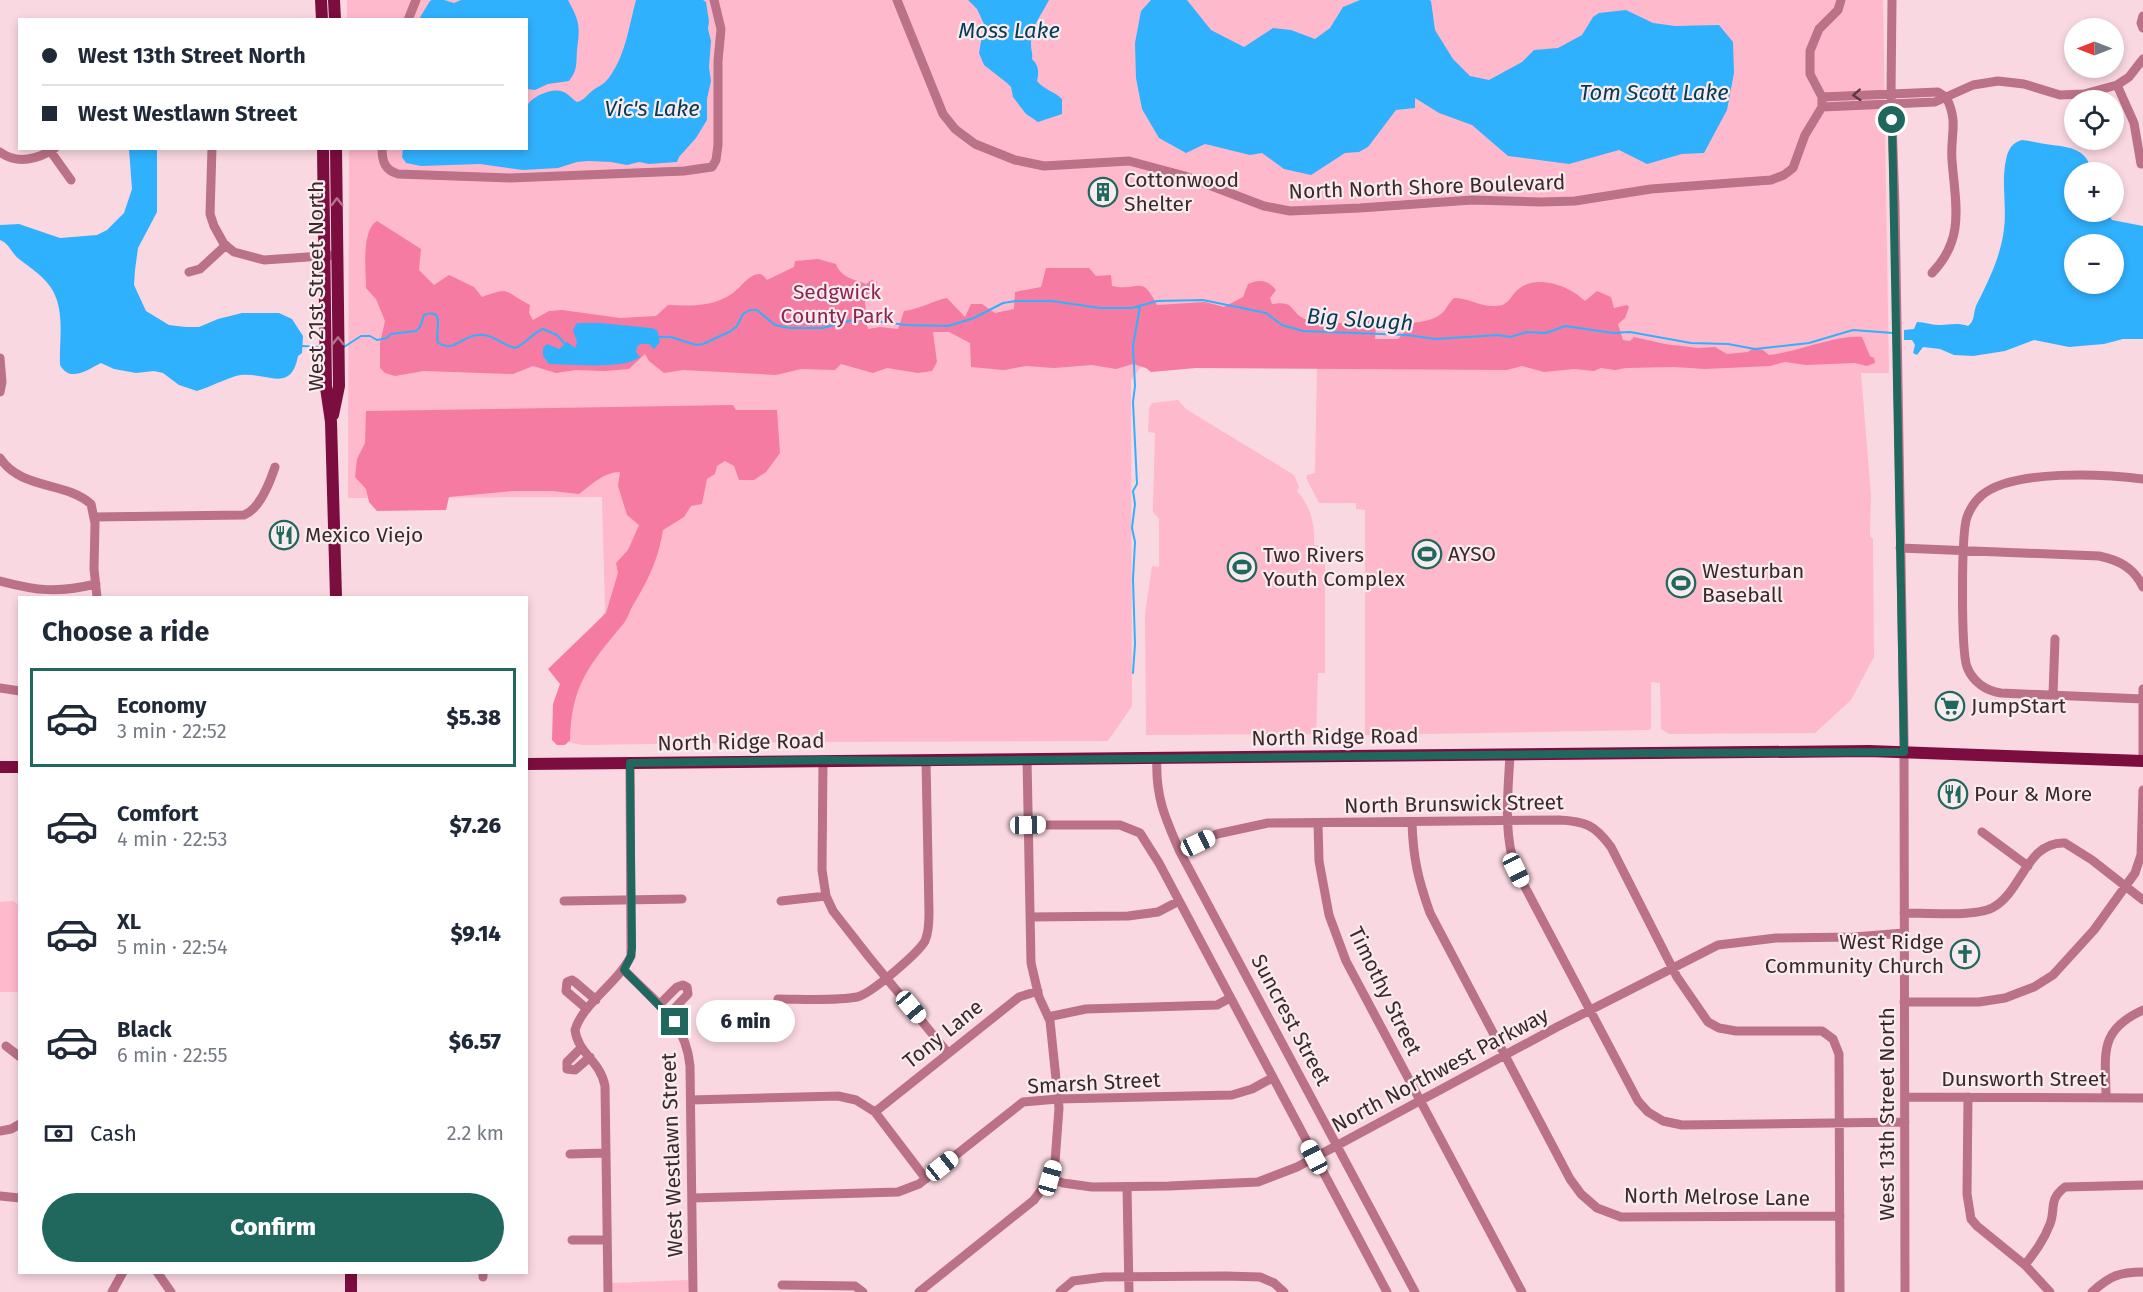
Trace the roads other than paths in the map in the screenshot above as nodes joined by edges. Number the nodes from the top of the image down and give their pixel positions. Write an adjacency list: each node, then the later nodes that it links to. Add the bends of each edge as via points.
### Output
1 (321, 0): 9 (main road)
2 (334, 0): 10 (main road)
3 (416, 0): 11 (street)
4 (714, 0): 24 (street, via 721,29 718,146 712,167 510,178 398,174 384,165)
5 (897, 0): 19 (street, North North Shore Boulevard, via 943,114 975,144 1007,158 1044,166 1129,161 1281,210 1472,200 1564,201 1651,189 1771,180 1793,168)
6 (1841, 0): 16 (street, North North Shore Boulevard, via 1838,10 1819,29 1810,51 1810,74)
7 (1892, 0): 15 (street, West 13th Street North)
8 (2143, 16): 12 (street)
9 (322, 18)
10 (334, 18)
11 (409, 18)
12 (2143, 28)
13 (2143, 59): 14 (street)
14 (2117, 85): 17 (street, via 2072,95 1998,81 1973,85); 26 (street, via 2134,123)
15 (1892, 93): 16 (street, one-way to 16); 17 (street, via 1938,92); 18 (street, West 13th Street North)
16 (1822, 97): 19 (street, North North Shore Boulevard)
17 (1946, 97): 18 (street, via 1935,102); 32 (street, via 1954,117 1951,158 1958,211 1945,259)
18 (1892, 105): 19 (street); 40 (street, West 13th Street North)
19 (1822, 107)
20 (53, 150): 25 (street, via 32,159); 27 (street)
21 (212, 150): 28 (street, via 210,214)
22 (323, 150): 29 (main road, West 21st Street North)
23 (336, 150): 30 (main road, West 21st Street North, one-way to 23)
24 (382, 150)
25 (0, 152)
26 (2141, 164)
27 (71, 180)
28 (226, 245): 29 (street, via 240,255 264,260); 31 (street, via 200,269)
29 (324, 255): 30 (street); 34 (main road, West 21st Street North, via 325,317)
30 (337, 255): 34 (main road, West 21st Street North, one-way to 30, via 338,316)
31 (189, 273)
32 (1932, 273)
33 (0, 358): 35 (street)
34 (332, 367): 46 (main road, West 21st Street North, via 326,388 331,422)
35 (0, 392)
36 (0, 458): 39 (street, via 9,470 22,477 86,500)
37 (275, 467): 39 (street, via 257,503 244,515)
38 (2143, 479): 41 (street, via 2042,476 1994,488 1978,499 1967,515)
39 (94, 517): 44 (street)
40 (1900, 548): 41 (street); 53 (street, West 13th Street North)
41 (1963, 552): 43 (street, via 2099,556 2119,561); 51 (street, via 1964,653 1974,679 1996,692)
42 (0, 581): 44 (street, via 47,591)
43 (2141, 583)
44 (96, 584): 45 (street)
45 (97, 596)
46 (336, 596)
47 (2055, 639): 51 (street)
48 (0, 688): 50 (street)
49 (2143, 689): 52 (street)
50 (18, 692)
51 (2053, 694): 52 (street)
52 (2143, 699): 55 (street)
53 (1904, 752): 54 (main road, North Ridge Road); 60 (main road, North Ridge Road); 81 (street, West 13th Street North)
54 (1510, 755): 56 (main road, North Ridge Road); 66 (street)
55 (2143, 756)
56 (1157, 758): 57 (main road, North Ridge Road); 71 (street, Suncrest Street, via 1160,805)
57 (1027, 759): 59 (main road, North Ridge Road); 69 (street)
58 (823, 760): 59 (main road, North Ridge Road); 61 (main road, North Ridge Road); 74 (street, via 822,870)
59 (926, 761): 86 (street, via 928,929 912,957)
60 (2143, 761)
61 (630, 763): 62 (main road, North Ridge Road); 76 (street)
62 (528, 764)
63 (0, 767): 64 (main road)
64 (18, 767)
65 (2143, 790): 73 (street, via 2141,855)
66 (1509, 820): 67 (street, North Brunswick Street); 84 (street, North Brunswick Street, via 1575,820 1602,835); 95 (street, via 1516,870)
67 (1413, 822): 68 (street, North Brunswick Street); 102 (street, North Melrose Lane, via 1418,880 1430,913)
68 (1318, 823): 71 (street, North Brunswick Street, via 1268,824 1217,834); 111 (street, Timothy Street, via 1319,861 1329,915 1346,961)
69 (1028, 825): 80 (street, via 1120,825 1140,833); 82 (street)
70 (1982, 832): 72 (street)
71 (1180, 852): 117 (street, Suncrest Street)
72 (2028, 866): 73 (street, via 2043,847 2064,843); 81 (street, via 2002,901 1984,911)
73 (2126, 886): 77 (street); 91 (street, via 2094,930 2053,975 2034,987 1993,1001)
74 (826, 896): 79 (street); 86 (street, via 833,911)
75 (682, 899): 76 (street)
76 (631, 900): 78 (street); 85 (street, via 632,948)
77 (2143, 900)
78 (564, 901)
79 (781, 901)
80 (1179, 901): 82 (street, via 1158,912); 88 (street)
81 (1904, 913): 83 (street, West 13th Street North)
82 (1030, 917): 87 (street, via 1030,963)
83 (1904, 933): 84 (street, North Northwest Parkway, via 1776,938 1718,945); 91 (street, West 13th Street North)
84 (1673, 968): 95 (street, North Northwest Parkway); 114 (street, North Brunswick Street, via 1698,1010 1719,1028 1822,1031 1833,1038 1839,1054)
85 (624, 970): 90 (street); 92 (street, West Westlawn Street)
86 (886, 977): 89 (street, via 858,997); 100 (street)
87 (1038, 991): 97 (street); 100 (street, Tony Lane, via 1018,997)
88 (1230, 998): 97 (street, via 1217,1005 1086,1009); 104 (street)
89 (778, 999)
90 (596, 1000): 93 (street); 93 (street, via 572,980 567,982 566,991)
91 (1904, 1002): 105 (street, West 13th Street North)
92 (660, 1004): 96 (street, West Westlawn Street); 96 (street, via 677,987 687,987 686,997)
93 (587, 1009): 99 (street, via 575,1029)
94 (2143, 1010): 107 (street, via 2116,1029 2106,1043)
95 (1589, 1011): 102 (street, North Northwest Parkway); 114 (street, via 1638,1101 1663,1121 1682,1125)
96 (669, 1014): 110 (street, West Westlawn Street, via 686,1040)
97 (1048, 1017): 109 (street)
98 (6, 1046): 101 (street)
99 (581, 1048): 103 (street); 103 (street, via 567,1062 567,1069 574,1070)
100 (948, 1053): 112 (street, Tony Lane)
101 (18, 1055)
102 (1505, 1056): 111 (street, North Northwest Parkway); 128 (street, North Melrose Lane, via 1570,1179 1597,1208 1621,1217)
103 (590, 1057): 118 (street, via 605,1086)
104 (1272, 1078): 109 (street, Smarsh Street, via 1232,1095); 120 (street)
105 (1905, 1097): 106 (street, Dunsworth Street); 113 (street, West 13th Street North)
106 (1968, 1097): 107 (street, Dunsworth Street); 131 (street, via 1967,1194 1971,1219)
107 (2106, 1098): 108 (street, Dunsworth Street)
108 (2143, 1098)
109 (1058, 1099): 121 (street, via 1057,1147); 122 (street, Smarsh Street, via 1023,1102)
110 (691, 1100): 112 (street, via 838,1096 856,1100); 127 (street, West Westlawn Street)
111 (1421, 1101): 117 (street, North Northwest Parkway); 150 (street, Timothy Street)
112 (875, 1112): 122 (street)
113 (1905, 1122): 114 (street); 152 (street, West 13th Street North)
114 (1840, 1123): 128 (street)
115 (18, 1125): 116 (street)
116 (0, 1131)
117 (1337, 1145): 120 (street, North Northwest Parkway); 149 (street, Suncrest Street)
118 (606, 1152): 119 (street); 130 (street)
119 (570, 1154)
120 (1314, 1157): 124 (street, North Northwest Parkway, via 1258,1182); 148 (street)
121 (1050, 1178): 124 (street, North Northwest Parkway, via 1092,1187); 138 (street, via 1034,1200)
122 (926, 1179): 127 (street, Smarsh Street, via 898,1192)
123 (2143, 1185): 131 (street, via 2065,1187 2053,1199 2044,1238)
124 (1127, 1187): 136 (street)
125 (0, 1196): 126 (street)
126 (18, 1198)
127 (692, 1198): 143 (street, West Westlawn Street)
128 (1840, 1216): 151 (street)
129 (572, 1240): 130 (street)
130 (607, 1240): 142 (street)
131 (2025, 1265): 153 (street)
132 (2143, 1272): 154 (street, via 2116,1274)
133 (122, 1274): 139 (street)
134 (158, 1274): 140 (street)
135 (351, 1274): 141 (main road)
136 (1129, 1277): 145 (street, via 1073,1281); 146 (street); 147 (street, via 1260,1277)
137 (782, 1285): 144 (street, via 855,1286)
138 (921, 1291)
139 (112, 1292)
140 (171, 1292)
141 (351, 1292)
142 (608, 1292)
143 (693, 1292)
144 (863, 1292)
145 (1060, 1292)
146 (1129, 1292)
147 (1284, 1292)
148 (1387, 1292)
149 (1415, 1292)
150 (1522, 1292)
151 (1840, 1292)
152 (1905, 1292)
153 (2050, 1292)
154 (2092, 1292)

